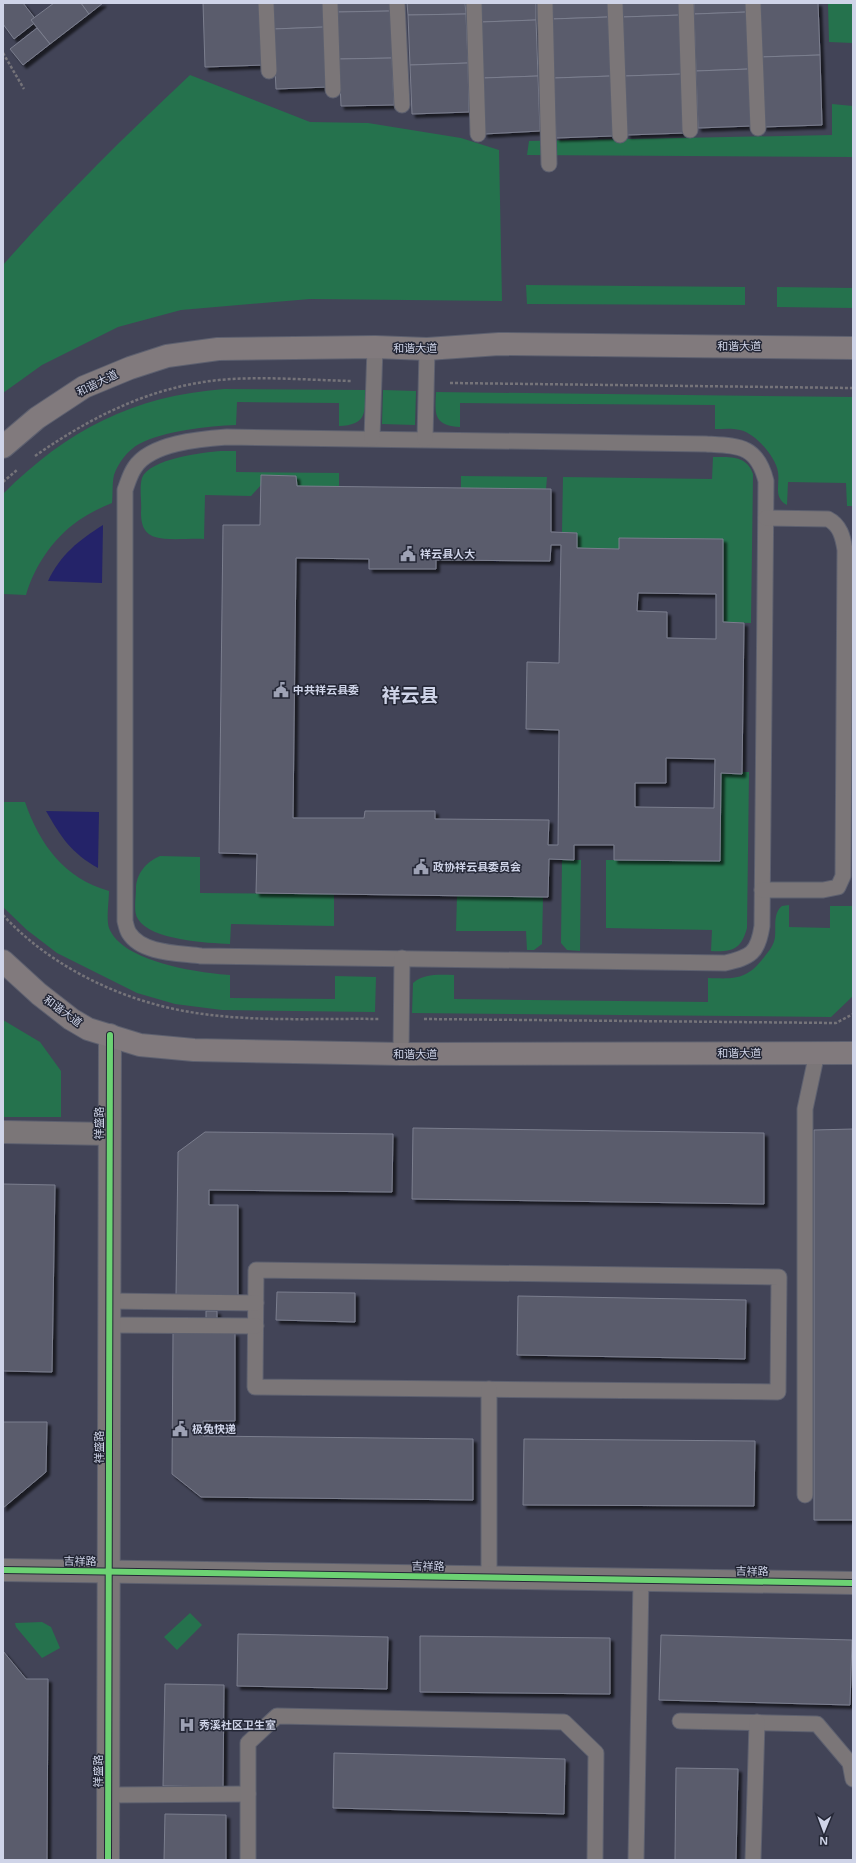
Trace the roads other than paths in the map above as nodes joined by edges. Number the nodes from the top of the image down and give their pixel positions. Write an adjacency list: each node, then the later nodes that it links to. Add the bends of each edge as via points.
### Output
1 (266, 3): 9 (lane)
2 (330, 3): 10 (lane)
3 (397, 3): 11 (lane)
4 (474, 3): 14 (lane)
5 (546, 3): 16 (lane)
6 (615, 3): 15 (lane)
7 (686, 3): 13 (lane)
8 (753, 3): 12 (lane)
9 (269, 72)
10 (333, 90)
11 (402, 105)
12 (758, 128)
13 (690, 130)
14 (478, 134)
15 (620, 135)
16 (549, 164)
17 (375, 348): 19 (main road, 和谐大道); 20 (lane); 22 (main road, 和谐大道, via 218,349 167,356 84,387 37,418)
18 (853, 348): 19 (main road, 和谐大道, via 499,344)
19 (427, 349): 21 (lane)
20 (372, 438): 21 (lane); 25 (lane, via 204,439 159,450 143,458 128,479 125,498 125,921 129,933 147,947 201,956)
21 (425, 439): 23 (lane, via 706,444 739,447 750,451 763,469 766,481)
22 (3, 447)
23 (766, 518): 24 (lane); 24 (lane, via 828,519 833,522 843,538 843,876 838,886 823,890)
24 (762, 890): 25 (lane, via 760,942 754,952 743,959 725,963)
25 (402, 958): 30 (lane)
26 (3, 961): 27 (main road, 和谐大道, via 71,1019 88,1029)
27 (110, 1035): 30 (main road, 和谐大道, via 140,1045 194,1050); 32 (street, 祥盛路)
28 (817, 1053): 29 (main road, 和谐大道); 30 (main road, 和谐大道); 38 (lane, via 805,1109)
29 (853, 1053)
30 (401, 1054)
31 (3, 1132): 32 (street)
32 (109, 1134): 33 (street, 祥盛路)
33 (109, 1301): 34 (lane); 35 (street, 祥盛路)
34 (256, 1303): 36 (lane); 37 (lane, via 256,1270 779,1277 778,1392)
35 (109, 1325): 36 (lane); 40 (street, 祥盛路)
36 (256, 1326): 37 (lane, via 255,1387)
37 (489, 1389): 41 (lane)
38 (805, 1495)
39 (3, 1570): 40 (street, 吉祥路)
40 (109, 1571): 41 (street, 吉祥路); 48 (street, 祥盛路)
41 (489, 1577): 42 (street, 吉祥路)
42 (641, 1579): 43 (street, 吉祥路); 52 (lane)
43 (853, 1583)
44 (680, 1720): 45 (lane)
45 (757, 1722): 46 (lane, via 817,1724 850,1763); 53 (lane)
46 (853, 1779)
47 (248, 1794): 48 (lane); 50 (lane); 51 (lane, via 248,1743 277,1716 564,1722 596,1753)
48 (108, 1795): 49 (street, 祥盛路)
49 (108, 1860)
50 (248, 1860)
51 (595, 1860)
52 (636, 1860)
53 (753, 1860)

